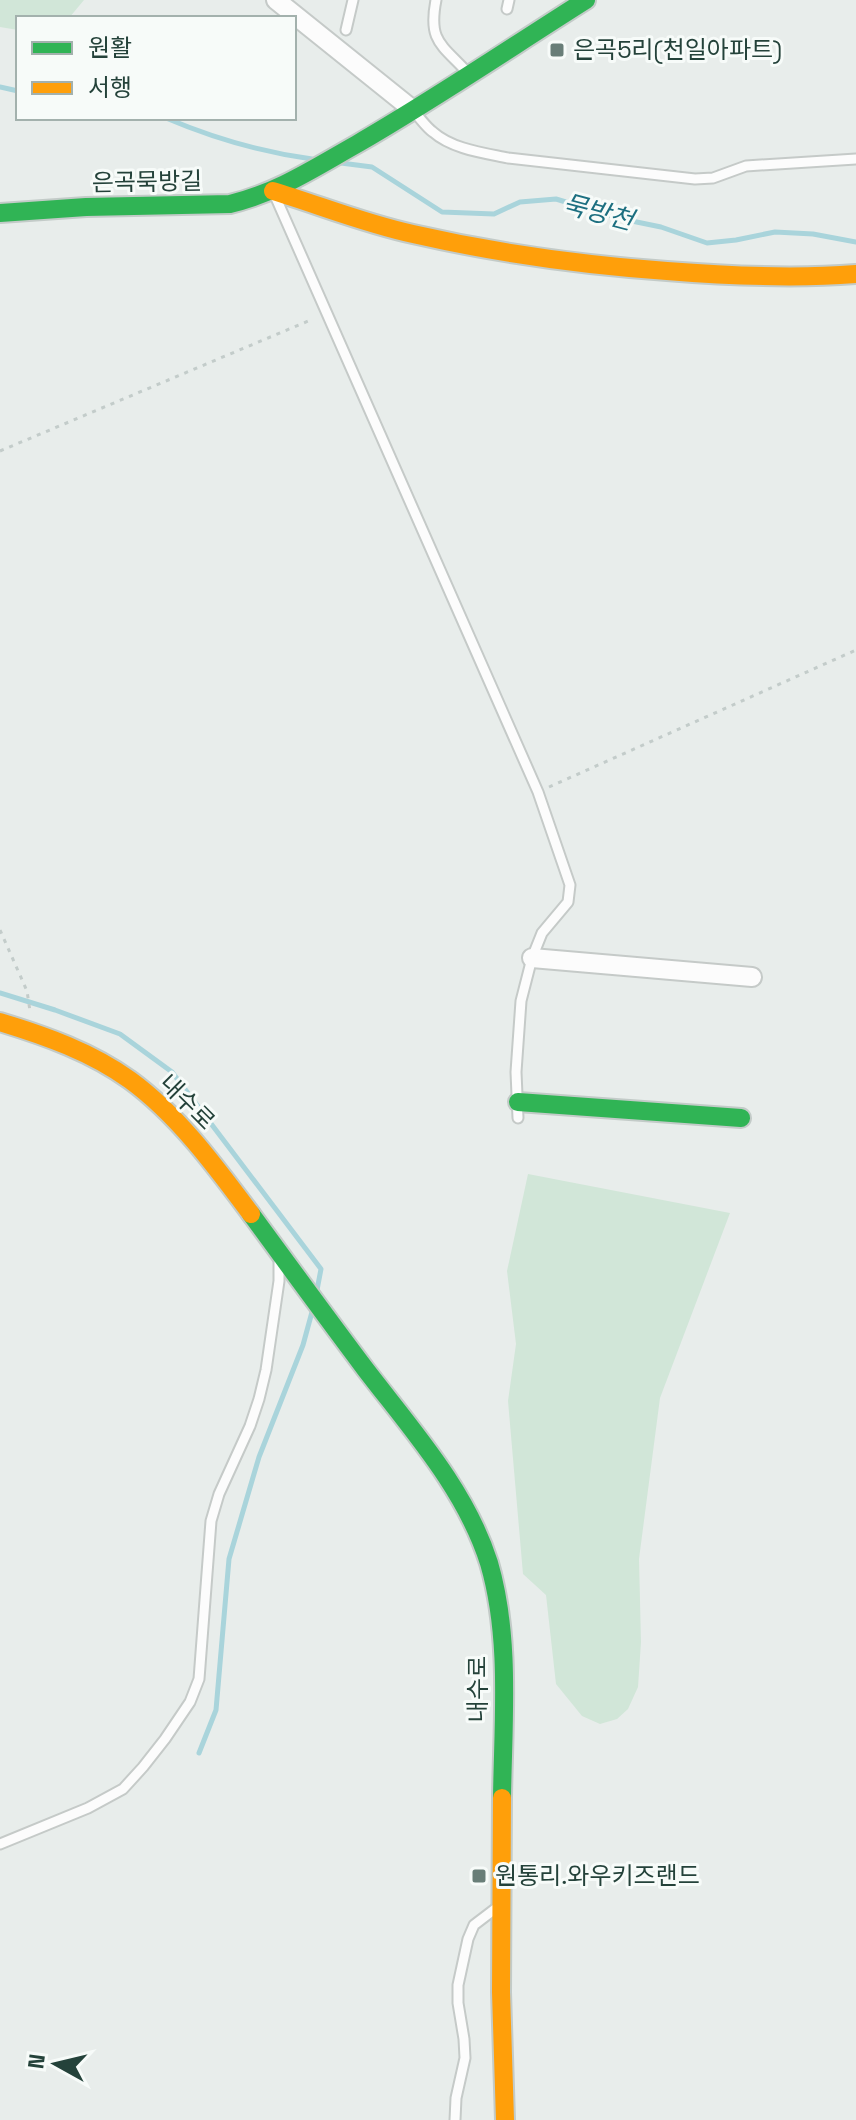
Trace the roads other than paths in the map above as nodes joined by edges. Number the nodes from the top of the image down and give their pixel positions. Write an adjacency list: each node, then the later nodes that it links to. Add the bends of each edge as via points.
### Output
1 (276, 0): 6 (street)
2 (353, 0): 7 (lane)
3 (436, 0): 8 (lane, via 435,37)
4 (586, 0): 8 (street)
5 (296, 16): 9 (street)
6 (296, 16)
7 (346, 30)
8 (469, 74): 9 (street)
9 (413, 110): 10 (lane, via 434,134 478,151 648,174 713,178 746,166); 11 (street, 은곡묵방길)
10 (856, 159)
11 (273, 191): 12 (street, 은곡묵방길, via 230,204); 13 (street, via 411,234 520,255 727,276); 14 (lane, via 538,792 570,885 568,902 542,933)
12 (0, 213)
13 (856, 274)
14 (532, 958): 15 (street); 17 (lane, via 521,1001)
15 (752, 977)
16 (0, 1022): 19 (street, 내수로, via 65,1044 146,1093 206,1157)
17 (518, 1110): 18 (street)
18 (741, 1118)
19 (279, 1251): 20 (lane, via 266,1370 250,1426 211,1521 199,1679 190,1702 123,1789); 21 (street, 내수로, via 448,1478 486,1551 502,1647)
20 (0, 1844)
21 (501, 1905): 22 (lane, via 474,1925 458,1985 465,2058); 23 (street, 내수로)
22 (455, 2120)
23 (505, 2120)

